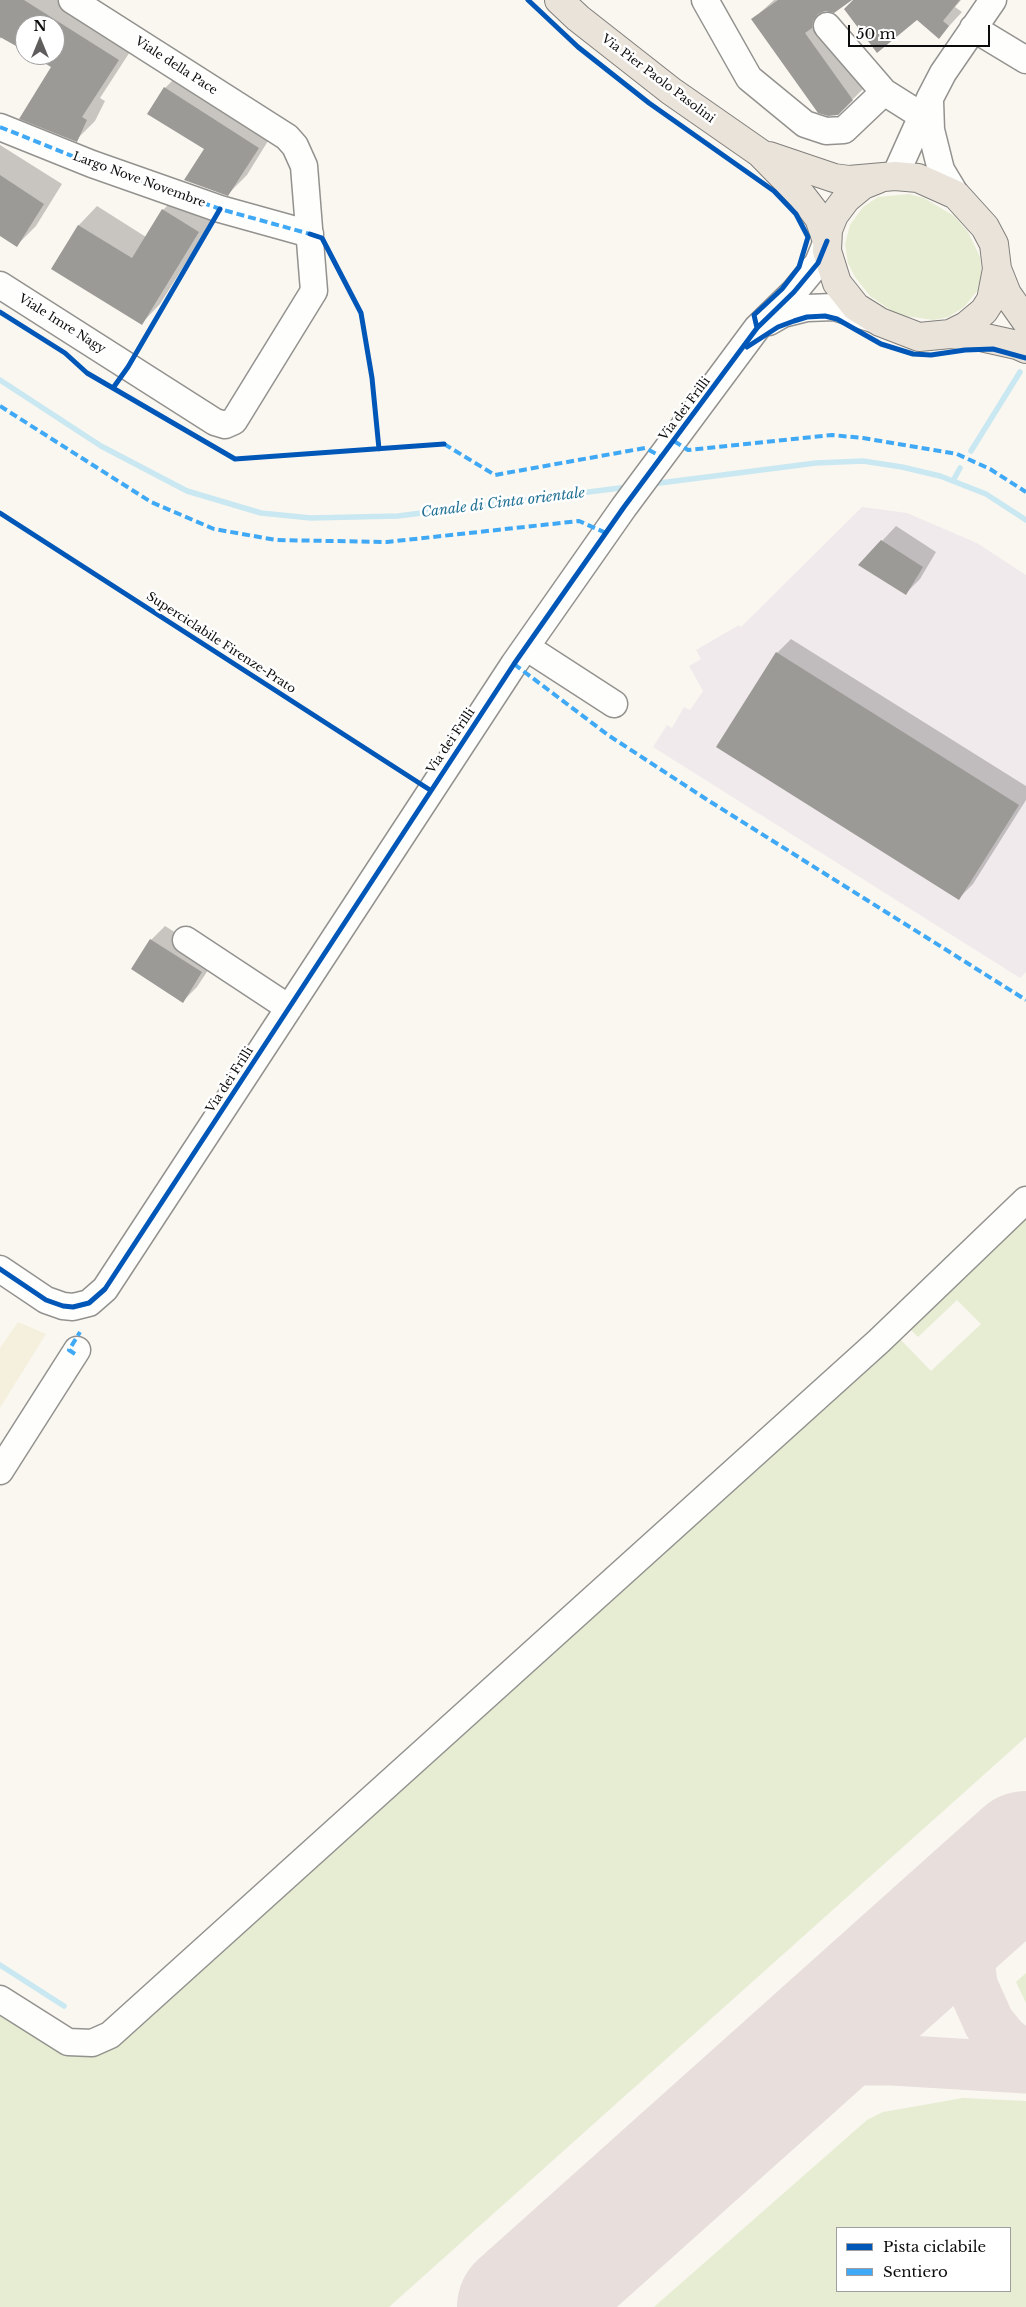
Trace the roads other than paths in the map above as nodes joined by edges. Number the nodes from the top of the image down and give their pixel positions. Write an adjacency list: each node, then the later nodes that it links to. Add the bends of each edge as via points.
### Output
1 (72, 0): 14 (street, Viale della Pace, via 279,132 295,146 304,166)
2 (559, 0): 11 (main road, Via Pier Paolo Pasolini, via 672,91)
3 (705, 0): 8 (street, via 749,78 805,124 826,131 844,130)
4 (993, 0): 6 (street)
5 (827, 26): 8 (street)
6 (973, 28): 7 (street); 9 (street)
7 (1026, 60)
8 (884, 92): 9 (street)
9 (926, 107): 12 (street); 13 (street, via 942,170)
10 (0, 126): 14 (street, Largo Nove Novembre, via 92,164 211,206)
11 (760, 153): 12 (main road, Via Pier Paolo Pasolini, via 834,178); 15 (main road, Via Pier Paolo Pasolini, via 819,218)
12 (887, 177): 13 (main road, Via Pier Paolo Pasolini, via 918,178); 15 (main road, Via Pier Paolo Pasolini, via 863,185 846,199 834,215)
13 (956, 195): 16 (main road, Via Pier Paolo Pasolini, via 985,227 994,244)
14 (310, 234): 17 (street, Viale Imre Nagy, via 314,291 232,422 225,425 215,422)
15 (827, 241): 19 (main road, Via Pier Paolo Pasolini, via 827,251 838,283 856,307); 20 (street, Via dei Frilli, via 823,254 808,276)
16 (997, 269): 18 (main road, Via Pier Paolo Pasolini, via 1007,294); 21 (main road, Via Pier Paolo Pasolini, via 991,300 984,311)
17 (0, 286)
18 (1026, 321)
19 (880, 322): 20 (street, Via dei Frilli, via 834,307 783,314); 21 (main road, Via Pier Paolo Pasolini, via 920,336)
20 (757, 328): 23 (street, Via dei Frilli, via 629,500)
21 (950, 334): 22 (main road, Via Pier Paolo Pasolini, via 981,336)
22 (1026, 349)
23 (526, 647): 24 (street); 26 (street, Via dei Frilli)
24 (614, 704)
25 (186, 940): 26 (street)
26 (289, 1008): 28 (street, Via dei Frilli, via 105,1289 89,1303 73,1307 52,1302)
27 (1026, 1200): 31 (street, via 872,1347 110,2035 92,2043 68,2042)
28 (0, 1269)
29 (77, 1350): 30 (street)
30 (0, 1471)
31 (0, 1999)

